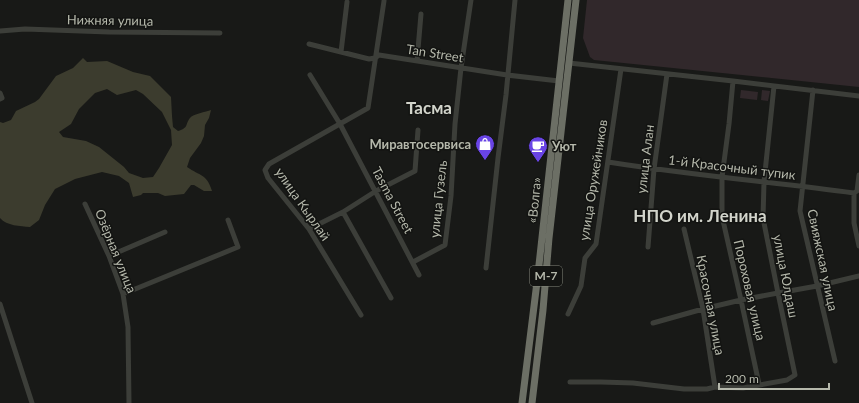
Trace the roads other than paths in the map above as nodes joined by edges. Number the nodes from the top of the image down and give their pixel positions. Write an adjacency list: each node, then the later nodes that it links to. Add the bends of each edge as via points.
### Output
1 (471, 0): 15 (street, улица Гузель)
2 (515, 0): 19 (street)
3 (568, 0): 20 (highway, «Волга» / М-7)
4 (576, 0): 14 (highway, «Волга» / М-7)
5 (384, 1): 12 (street)
6 (347, 2): 11 (street)
7 (421, 14): 13 (street)
8 (0, 31): 9 (street, Нижняя улица, via 25,29)
9 (220, 33)
10 (310, 44): 11 (street, Tan Street)
11 (341, 52): 12 (street, Tan Street, via 369,59)
12 (375, 58): 13 (street, Tan Street, via 379,56); 25 (street, улица Кырлай, via 368,108)
13 (417, 61): 15 (street, Tan Street)
14 (569, 63): 16 (street); 65 (highway, «Волга» / М-7)
15 (461, 68): 19 (street, Tan Street); 44 (street, улица Гузель, via 445,244)
16 (621, 69): 17 (street); 27 (street, улица Оружейников)
17 (667, 74): 21 (street); 28 (street, улица Алан)
18 (310, 75): 25 (street, Tasma Street)
19 (507, 75): 20 (street, Tan Street); 45 (street)
20 (559, 81): 64 (highway, «Волга» / М-7)
21 (733, 81): 22 (street); 30 (street, Пороховая улица)
22 (774, 86): 23 (street); 31 (street, улица Юлдаш)
23 (814, 90): 24 (street); 32 (street, Свияжская улица)
24 (859, 96)
25 (340, 124): 33 (street, Tasma Street); 38 (street, улица Кырлай, via 269,164 265,170 268,178)
26 (418, 130): 33 (street, via 415,171)
27 (608, 162): 28 (street, 1-й Красочный тупик); 55 (street, улица Оружейников, via 596,244 585,258 580,286)
28 (654, 169): 30 (street, 1-й Красочный тупик); 42 (street, улица Алан)
29 (859, 175): 34 (street)
30 (722, 177): 31 (street, 1-й Красочный тупик); 52 (street, Пороховая улица, via 722,216)
31 (764, 182): 32 (street, 1-й Красочный тупик); 49 (street, улица Юлдаш, via 763,218)
32 (802, 186): 34 (street, 1-й Красочный тупик); 48 (street, Свияжская улица, via 800,211)
33 (376, 191): 36 (street); 44 (street, Tasma Street)
34 (857, 192): 41 (street, via 854,223)
35 (85, 204): 43 (street, Озёрная улица)
36 (343, 212): 38 (street); 51 (street)
37 (228, 220): 50 (street, via 238,247)
38 (309, 229): 56 (street, улица Кырлай)
39 (684, 229): 54 (street, Красочная улица)
40 (165, 232): 43 (street)
41 (859, 246)
42 (648, 247)
43 (109, 256): 50 (street, Озёрная улица)
44 (413, 262): 46 (street, Tasma Street)
45 (486, 268)
46 (419, 275)
47 (859, 276): 48 (street)
48 (817, 286): 49 (street); 58 (street, Свияжская улица)
49 (778, 293): 52 (street); 60 (street, улица Юлдаш, via 795,375 787,380)
50 (123, 294): 63 (street, Озёрная улица, via 128,328)
51 (391, 298)
52 (741, 300): 54 (street); 60 (street, Пороховая улица)
53 (0, 304): 62 (street)
54 (703, 309): 57 (street); 61 (street, Красочная улица)
55 (568, 314)
56 (360, 315)
57 (653, 324)
58 (835, 361)
59 (570, 382): 61 (street, via 633,383 684,389)
60 (759, 384): 61 (street, via 743,388)
61 (715, 387)
62 (32, 403)
63 (129, 403)
64 (522, 403)
65 (532, 403)

